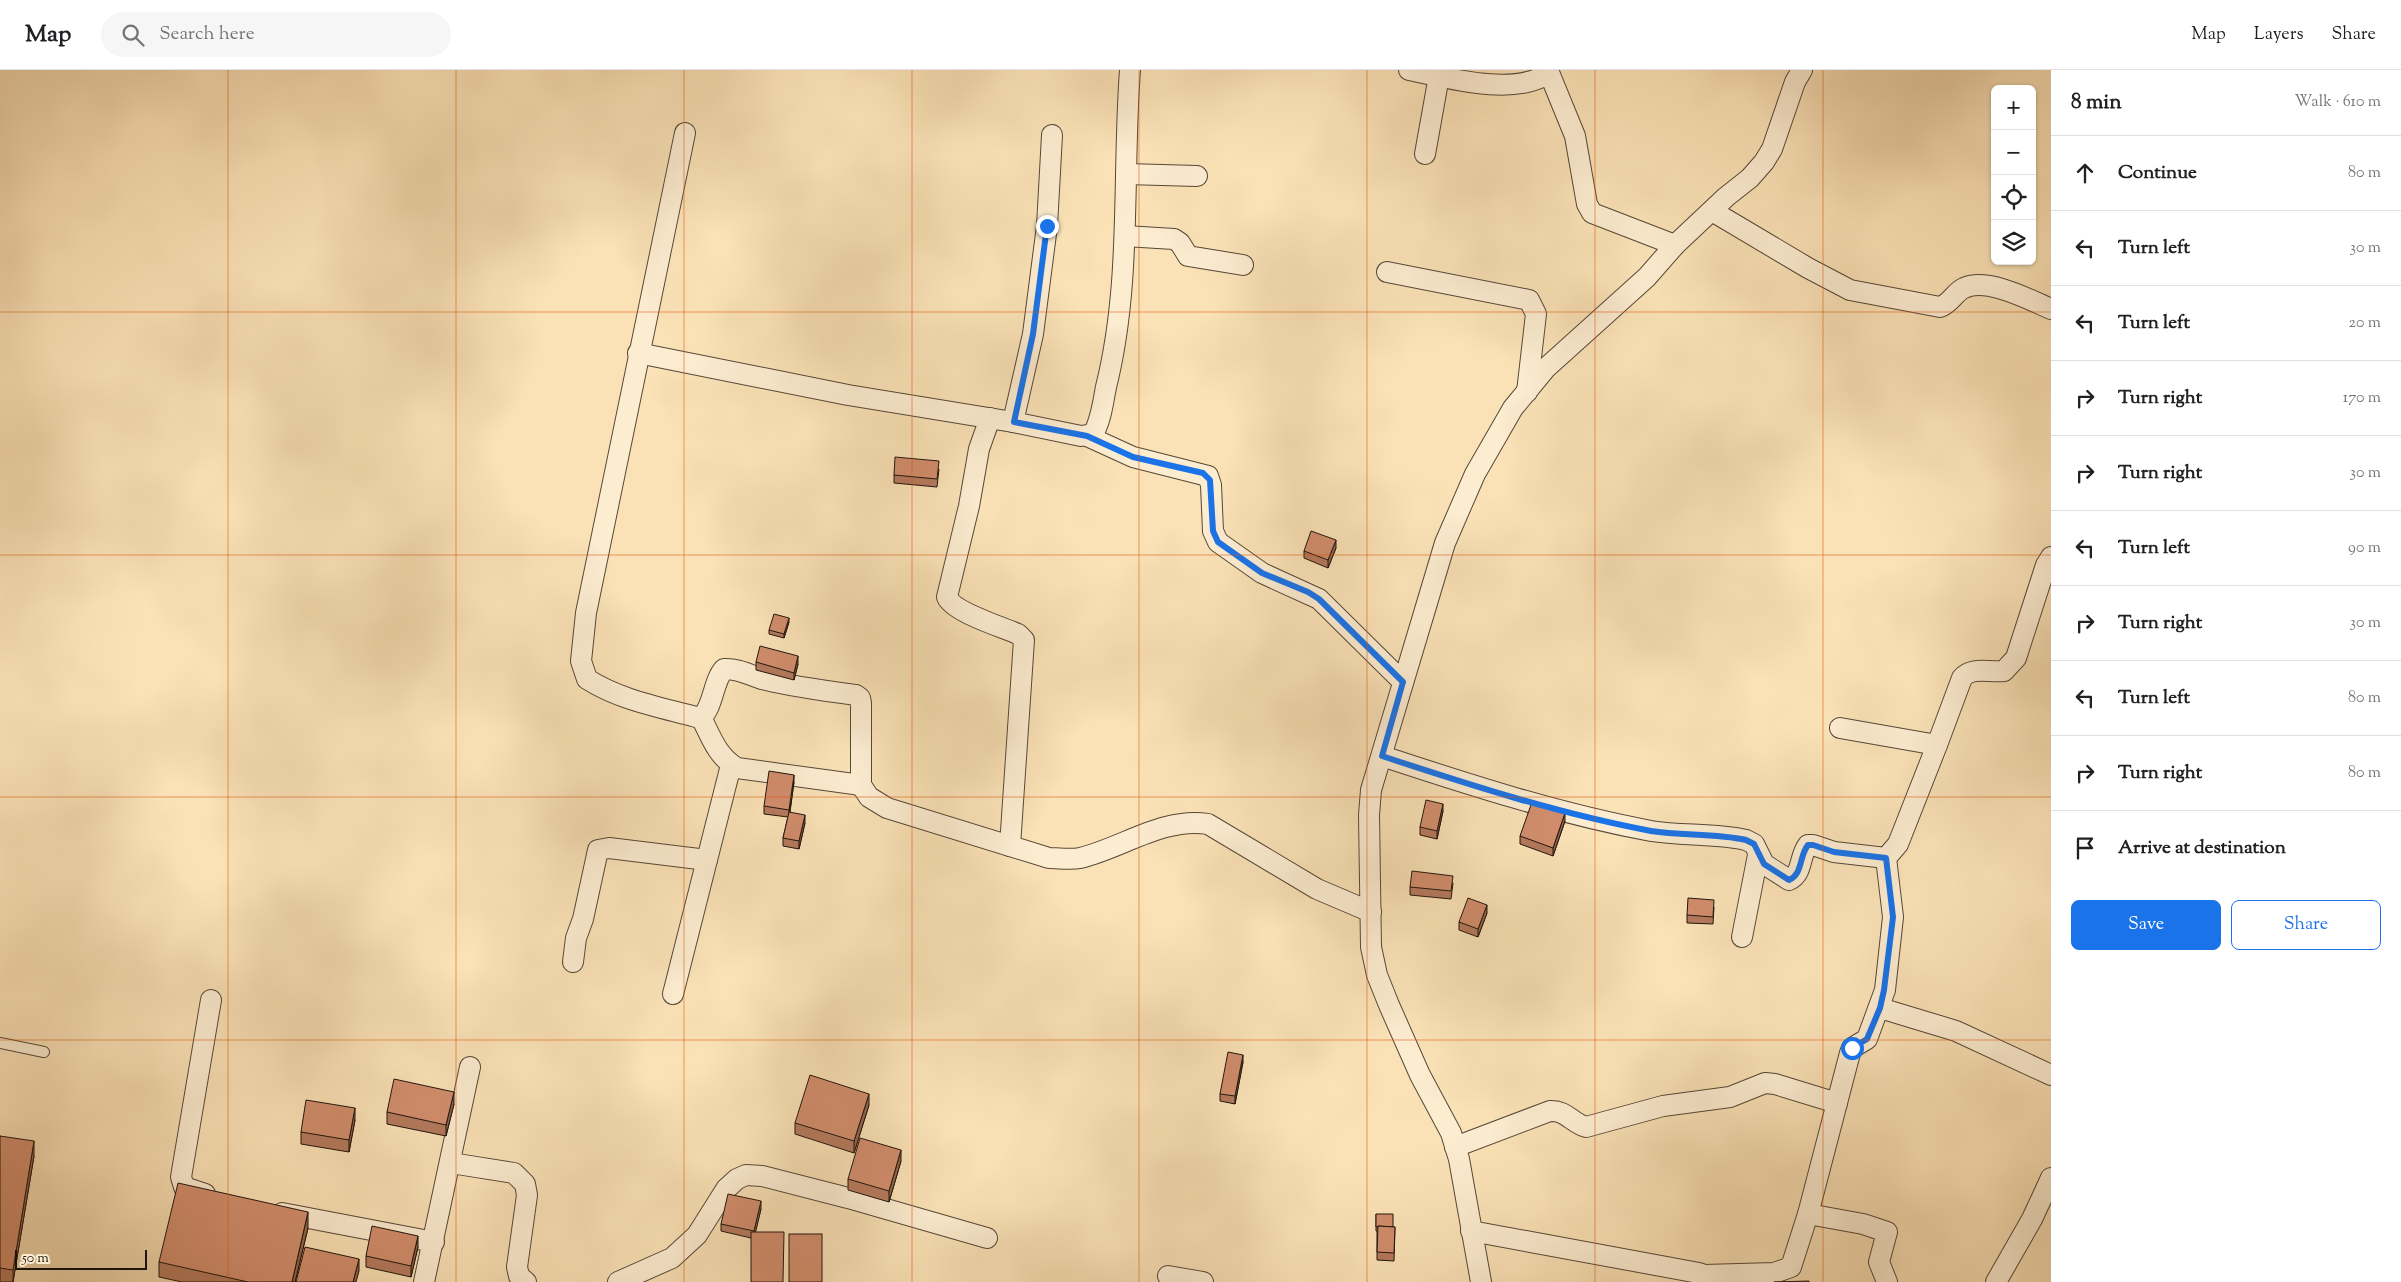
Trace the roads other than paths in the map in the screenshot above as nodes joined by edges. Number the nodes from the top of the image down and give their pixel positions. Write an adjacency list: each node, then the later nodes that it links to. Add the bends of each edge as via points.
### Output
1 (1130, 70): 9 (street)
2 (1409, 70): 4 (street)
3 (1802, 70): 11 (street, via 1764,162)
4 (1439, 76): 5 (street, via 1476,83); 8 (street)
5 (1542, 76): 13 (street, via 1575,136 1587,204 1592,213)
6 (685, 133): 17 (street)
7 (1052, 135): 20 (street, via 1047,226 1033,334)
8 (1426, 154)
9 (1126, 174): 10 (street); 12 (street)
10 (1197, 176)
11 (1712, 211): 13 (street); 16 (street, via 1850,290 1940,307 1966,287 1990,286)
12 (1125, 236): 14 (street, via 1174,239 1188,256); 21 (street, via 1118,331 1096,430)
13 (1675, 245): 18 (street, via 1647,277 1546,368)
14 (1243, 265)
15 (1387, 272): 18 (street, via 1529,300 1536,314)
16 (2051, 309)
17 (638, 353): 19 (street, via 848,395); 24 (street, via 586,613 581,660 583,672 587,679 601,688 635,701)
18 (1527, 392): 23 (street, via 1513,408 1475,474 1445,543)
19 (990, 418): 20 (street); 30 (street, via 979,449 947,597 952,604 968,613 1018,634 1024,640)
20 (1014, 422): 21 (street)
21 (1087, 436): 23 (street, via 1126,455 1208,476 1213,531 1218,542 1262,573 1319,599)
22 (2051, 557): 26 (street, via 2016,658 2004,671 1966,673)
23 (1403, 682): 27 (street)
24 (701, 717): 28 (street, via 718,753); 29 (street, via 706,712 719,674 731,668 763,679 856,695 861,703)
25 (1840, 728): 26 (street)
26 (1937, 745): 32 (street, via 1898,844)
27 (1382, 756): 31 (street, via 1498,792 1628,826 1746,840 1754,844); 34 (street, via 1369,801)
28 (731, 764): 29 (street, via 747,771); 33 (street)
29 (861, 785): 30 (street, via 869,797 886,808)
30 (1010, 846): 34 (street, via 1049,858 1077,858 1105,851 1164,827 1192,822 1208,824 1317,889)
31 (1758, 855): 32 (street, via 1771,869 1789,880 1797,874 1808,845 1840,853); 35 (street)
32 (1886, 858): 39 (street, via 1893,917)
33 (707, 860): 36 (street, via 609,848 598,850); 37 (street)
34 (1371, 912): 45 (street, via 1371,947 1377,975)
35 (1742, 937)
36 (573, 962)
37 (673, 994)
38 (211, 1000): 48 (street, via 181,1182 192,1191)
39 (1880, 1008): 43 (street, via 1956,1031); 44 (street, via 1867,1039 1852,1048)
40 (0, 1043): 41 (lane)
41 (44, 1052)
42 (470, 1067): 46 (street)
43 (2051, 1075)
44 (1837, 1102): 45 (street, via 1765,1083 1730,1097 1680,1102 1586,1127 1564,1113 1550,1111); 50 (street)
45 (1455, 1147): 51 (street)
46 (451, 1163): 53 (street); 57 (street, via 514,1173 525,1184 527,1195 517,1267 518,1276)
47 (2051, 1178): 62 (street)
48 (228, 1199)
49 (264, 1208): 53 (street)
50 (1808, 1214): 55 (street, via 1791,1267 1774,1273); 61 (street, via 1887,1232 1879,1262)
51 (1471, 1231): 55 (street); 60 (street)
52 (987, 1238): 58 (street, via 848,1198 762,1176 746,1175 726,1189 697,1235 672,1258)
53 (434, 1242): 56 (street)
54 (1168, 1276): 59 (street)
55 (1704, 1279)
56 (424, 1282)
57 (526, 1282)
58 (618, 1282)
59 (1203, 1282)
60 (1481, 1282)
61 (1887, 1282)
62 (1996, 1282)

